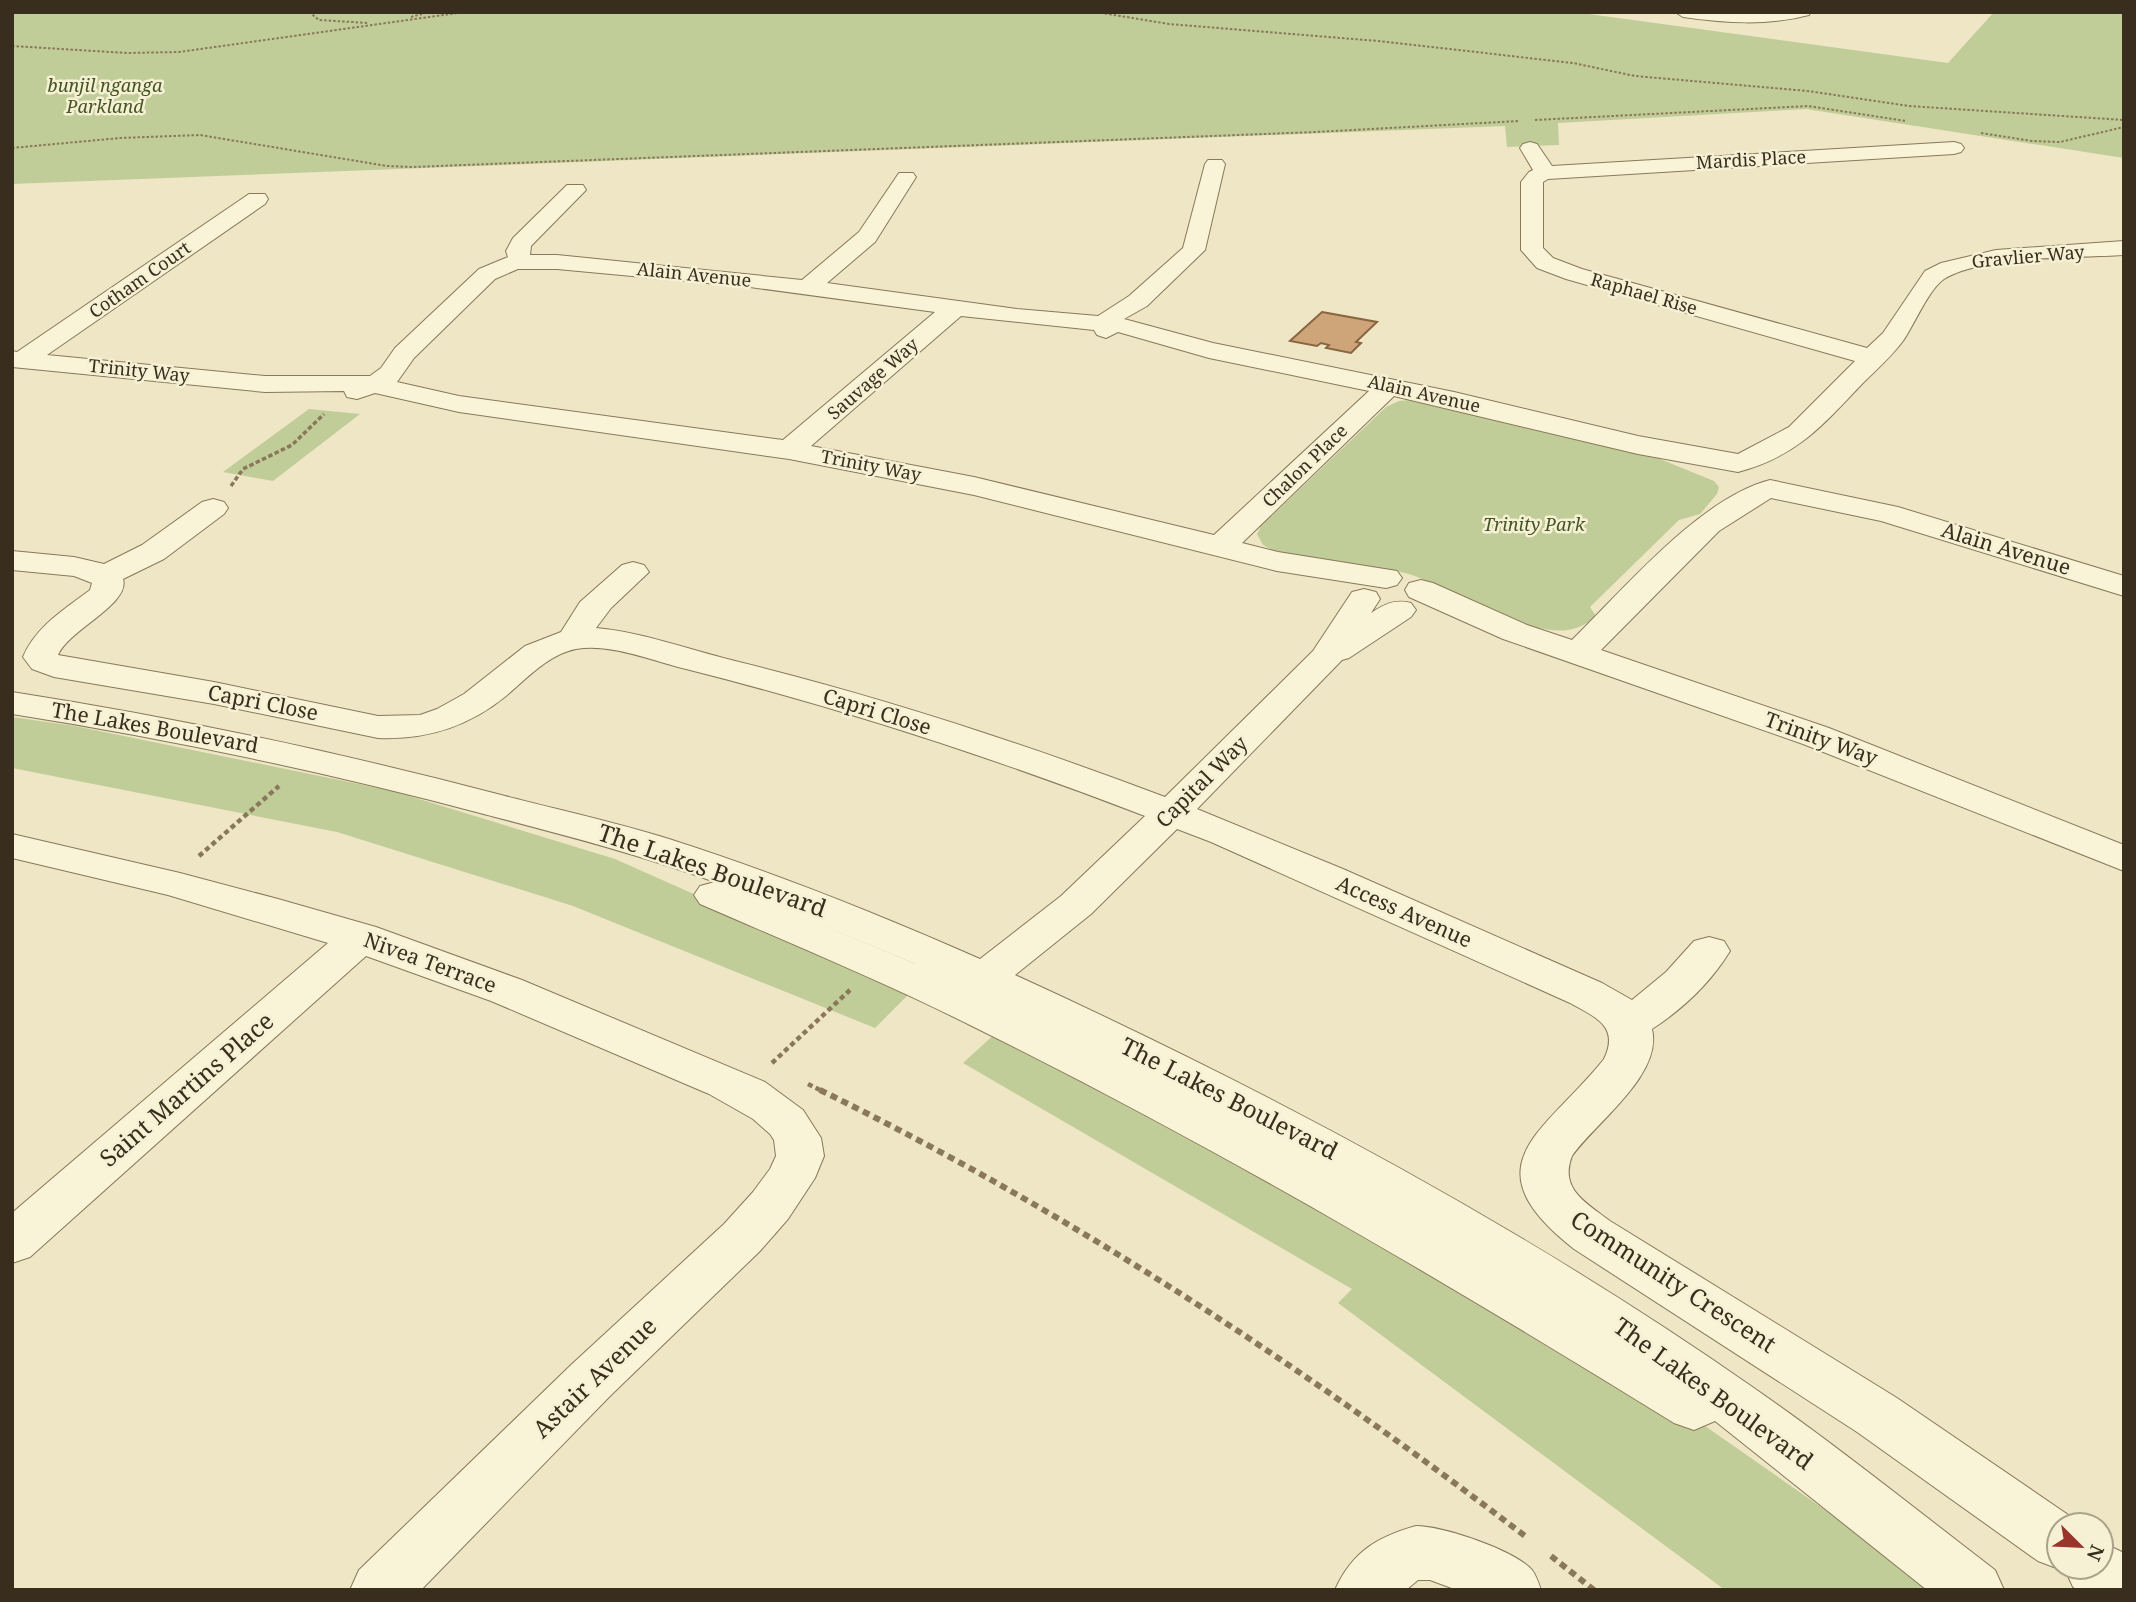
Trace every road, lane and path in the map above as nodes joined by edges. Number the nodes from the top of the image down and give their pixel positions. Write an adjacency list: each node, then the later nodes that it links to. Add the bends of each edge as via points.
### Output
1 (309, 12): 7 (path)
2 (429, 12): 8 (path)
3 (465, 12): 8 (path)
4 (1096, 12): 12 (path, via 1583,64 1635,76 1808,91 1909,106)
5 (1683, 12): 6 (street, via 1766,18)
6 (1802, 12)
7 (319, 20): 8 (path); 9 (path, via 324,26)
8 (387, 23): 9 (path)
9 (318, 33): 10 (path, via 153,53)
10 (12, 46)
11 (1534, 120): 14 (path, via 1808,106)
12 (2124, 120)
13 (1520, 121): 17 (path, via 412,167 200,135)
14 (1913, 122)
15 (2124, 127): 16 (path, via 2060,142)
16 (1979, 133)
17 (12, 148)
18 (1530, 148): 21 (street)
19 (1954, 148): 21 (street, Mardis Place)
20 (1215, 164): 29 (street, via 1197,244 1138,301 1130,315)
21 (1547, 173): 30 (street, Raphael Rise, via 1532,182 1532,250 1545,263)
22 (906, 177): 27 (street, via 867,237)
23 (575, 190): 26 (street, via 521,243 517,251)
24 (257, 199): 31 (street, Cotham Court)
25 (2124, 248): 30 (street, Gravlier Way, via 1989,258 1941,270)
26 (520, 261): 27 (street, Alain Avenue); 32 (street, Alain Avenue, via 487,274 404,353 390,374)
27 (808, 287): 28 (street, Alain Avenue)
28 (956, 307): 29 (street, Alain Avenue, via 1065,327); 36 (street, Sauvage Way)
29 (1110, 326): 33 (street, Alain Avenue, via 1167,345 1209,349)
30 (1873, 358): 35 (street, Gravlier Way)
31 (17, 360): 32 (street, Trinity Way, via 299,390)
32 (364, 386): 36 (street, Trinity Way, via 410,402 591,419)
33 (1389, 386): 37 (street, Alain Avenue); 41 (street, Chalon Place)
34 (330, 410): 39 (path, via 314,421 302,438 240,472)
35 (1799, 433): 37 (street, Gravlier Way); 38 (street, Gravlier Way)
36 (789, 450): 41 (street, Trinity Way, via 999,492)
37 (1734, 471): 38 (street, Alain Avenue, via 1743,487); 40 (street)
38 (1774, 481): 40 (street); 45 (street, Alain Avenue)
39 (222, 498): 44 (street, via 153,552)
40 (1708, 524): 49 (street)
41 (1222, 546): 46 (street, Trinity Way)
42 (12, 560): 44 (street)
43 (633, 572): 48 (street, via 591,610)
44 (104, 576): 48 (street, Capri Close, via 108,589 42,648 44,663 378,727 400,729 444,720 477,701 524,660)
45 (2124, 586)
46 (1370, 591): 47 (street, Trinity Way, via 1379,607); 50 (street, Capital Way)
47 (1410, 603): 49 (street, Trinity Way); 50 (street, Capital Way)
48 (575, 638): 53 (street, Capri Close, via 606,639 784,684 944,733)
49 (1579, 653): 55 (street, Trinity Way, via 1816,736)
50 (1326, 658): 53 (street, Capital Way)
51 (12, 703): 52 (street, The Lakes Boulevard, via 253,745)
52 (501, 806): 58 (street, The Lakes Boulevard); 59 (street, The Lakes Boulevard, via 604,831 832,913)
53 (1172, 812): 59 (street, Capital Way); 60 (street, Access Avenue, via 1586,993 1616,1010)
54 (12, 846): 56 (street, Nivea Terrace, via 213,893)
55 (2124, 859)
56 (361, 937): 62 (street, Nivea Terrace, via 532,1000 754,1098 790,1124 800,1143); 63 (street, Saint Martins Place)
57 (1709, 951): 60 (street, via 1675,991)
58 (877, 964): 59 (street, The Lakes Boulevard); 61 (path)
59 (986, 996): 68 (street, The Lakes Boulevard, via 1230,1140 1485,1282 1891,1524)
60 (1628, 1024): 64 (street, Community Crescent, via 1631,1050 1622,1068 1553,1145 1543,1165 1544,1182 1556,1203 1592,1234 1877,1415)
61 (769, 1066)
62 (799, 1160): 65 (street, Astair Avenue, via 792,1178 750,1228)
63 (12, 1243)
64 (2045, 1532)
65 (380, 1590)
66 (1365, 1590): 67 (street, via 1405,1556 1426,1554 1469,1564)
67 (1511, 1590)
68 (1974, 1590)

